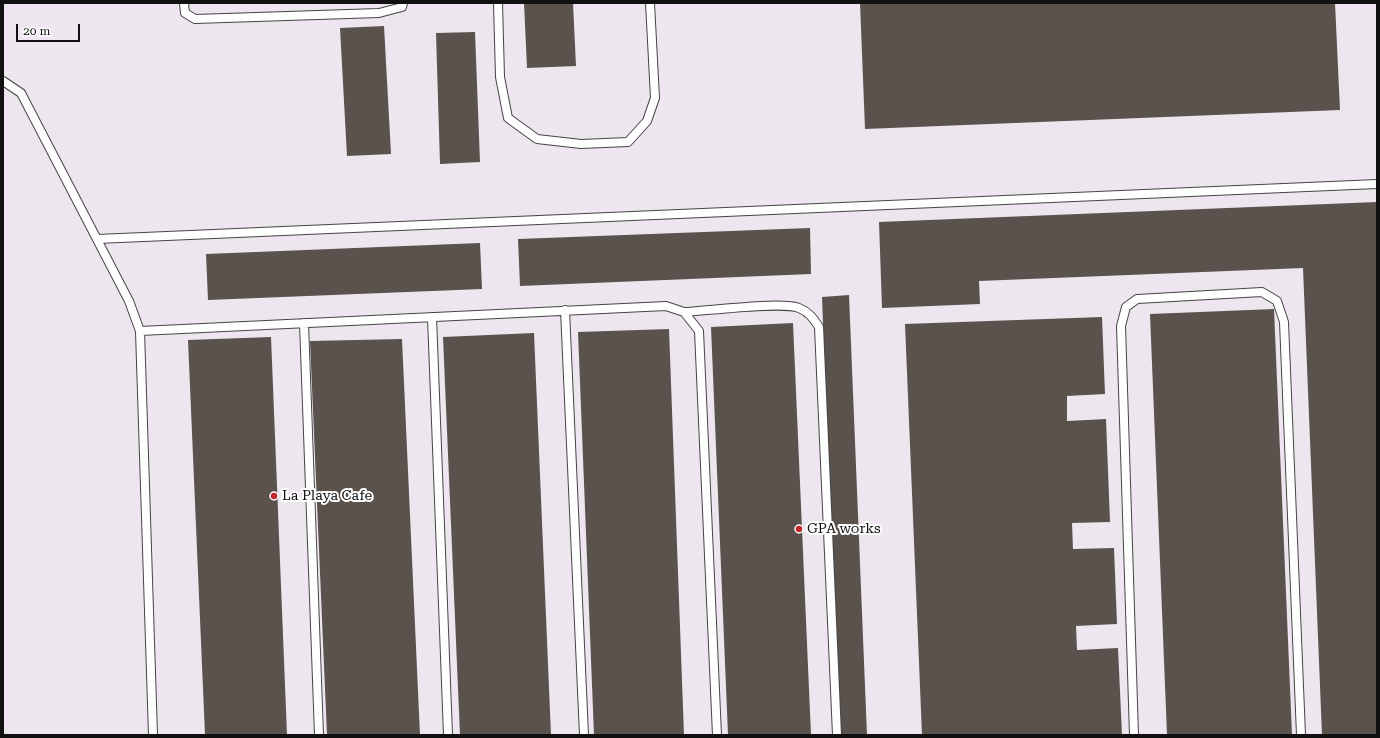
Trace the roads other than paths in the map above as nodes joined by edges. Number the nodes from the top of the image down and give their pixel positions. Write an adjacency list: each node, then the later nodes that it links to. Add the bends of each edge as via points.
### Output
1 (184, 3): 2 (lane, via 185,13 195,19 379,13 402,7)
2 (403, 3)
3 (498, 3): 4 (lane, via 500,77 508,118 537,139 581,144 628,142 647,121 655,98)
4 (650, 3)
5 (3, 81): 7 (lane, via 21,93)
6 (1377, 184): 7 (lane)
7 (96, 239): 12 (lane, via 129,301)
8 (566, 310): 9 (lane, via 666,306); 10 (lane); 16 (lane)
9 (684, 312): 17 (lane, via 699,331); 18 (lane, via 779,306 798,308 812,315 819,327)
10 (432, 317): 11 (lane); 15 (lane)
11 (304, 323): 12 (lane); 14 (lane)
12 (140, 331): 13 (lane)
13 (153, 735)
14 (319, 735)
15 (448, 735)
16 (584, 735)
17 (717, 735)
18 (837, 735)
19 (1134, 735): 20 (lane, via 1121,326 1126,307 1136,299 1262,292 1276,302 1284,322)
20 (1301, 735)

